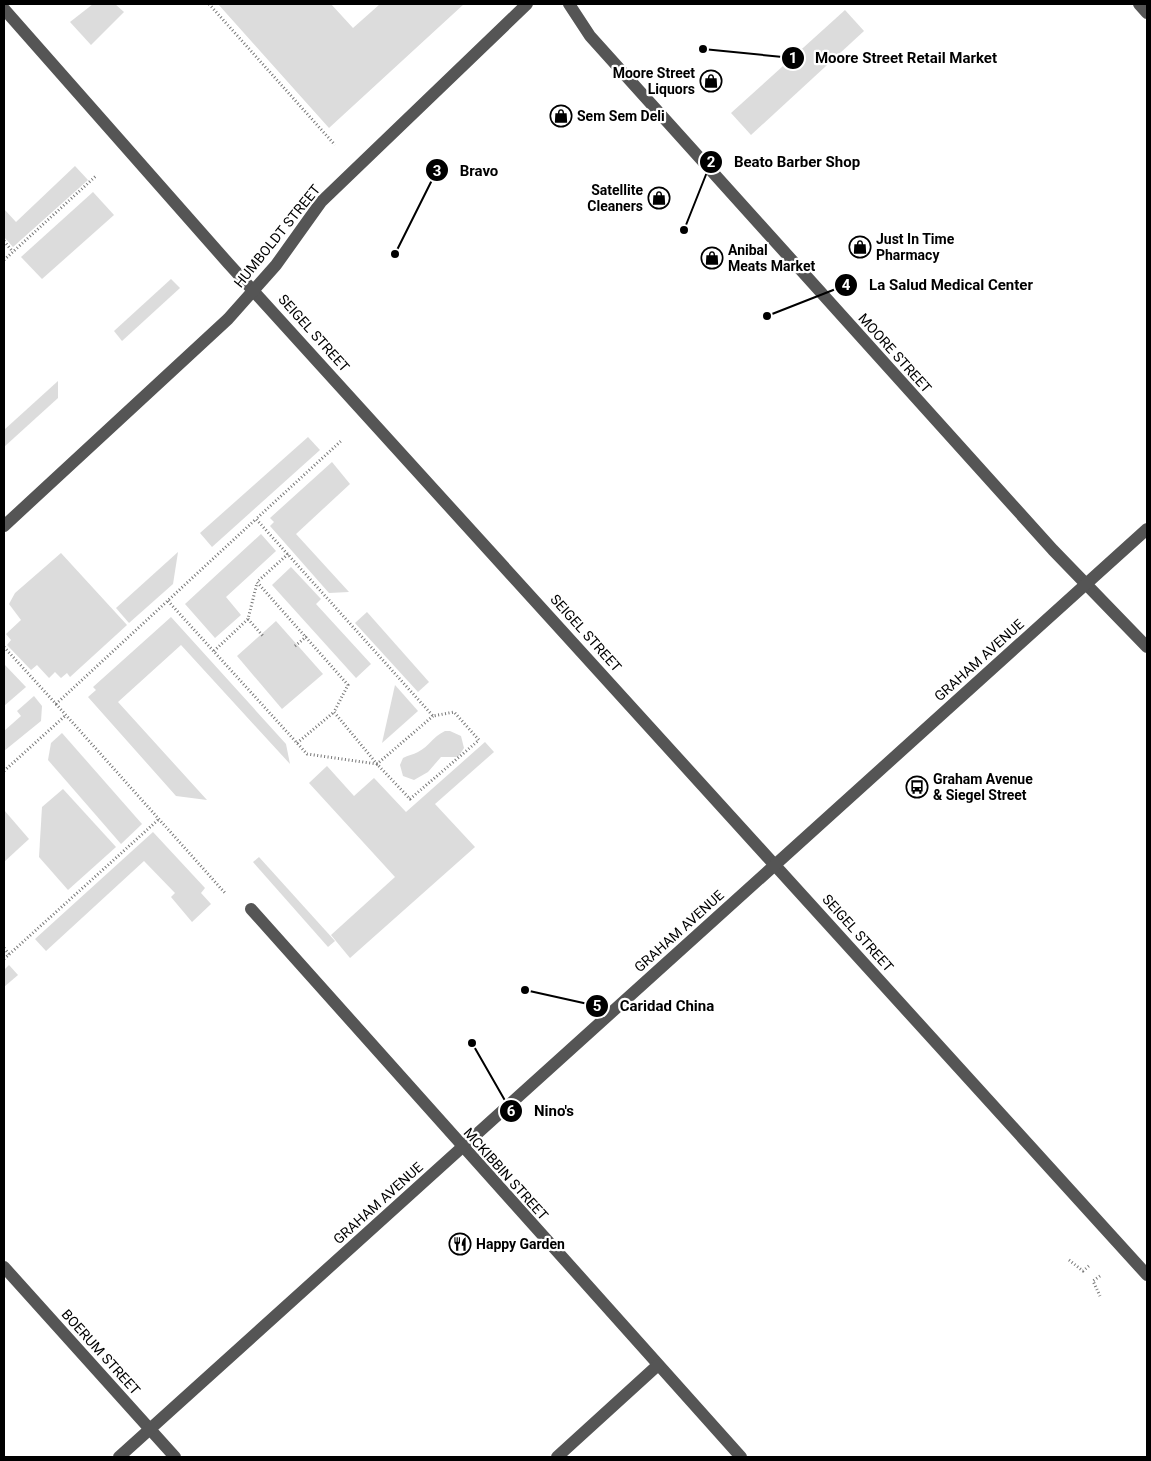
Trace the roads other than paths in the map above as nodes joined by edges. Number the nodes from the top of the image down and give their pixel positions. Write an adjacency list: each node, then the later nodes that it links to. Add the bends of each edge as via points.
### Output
1 (527, 4): 6 (street, HUMBOLDT STREET, via 321,202)
2 (569, 4): 9 (street, MOORE STREET, via 590,36 1039,536)
3 (1139, 4): 5 (street)
4 (4, 9): 6 (street, SEIGEL STREET)
5 (1147, 13)
6 (254, 290): 7 (street, HUMBOLDT STREET, via 228,319); 11 (street, SEIGEL STREET)
7 (4, 526)
8 (1147, 529): 9 (street, GRAHAM AVENUE)
9 (1086, 584): 10 (street, MOORE STREET); 11 (street, GRAHAM AVENUE)
10 (1147, 647)
11 (775, 864): 13 (street, GRAHAM AVENUE); 15 (street, SEIGEL STREET)
12 (251, 909): 13 (street, MCKIBBIN STREET)
13 (462, 1147): 16 (street, MCKIBBIN STREET); 17 (street, GRAHAM AVENUE)
14 (4, 1267): 17 (street, BOERUM STREET)
15 (1147, 1275)
16 (658, 1365): 20 (street); 21 (street, MCKIBBIN STREET)
17 (150, 1429): 18 (street, GRAHAM AVENUE); 19 (street, BOERUM STREET)
18 (119, 1457)
19 (176, 1457)
20 (557, 1457)
21 (741, 1457)

